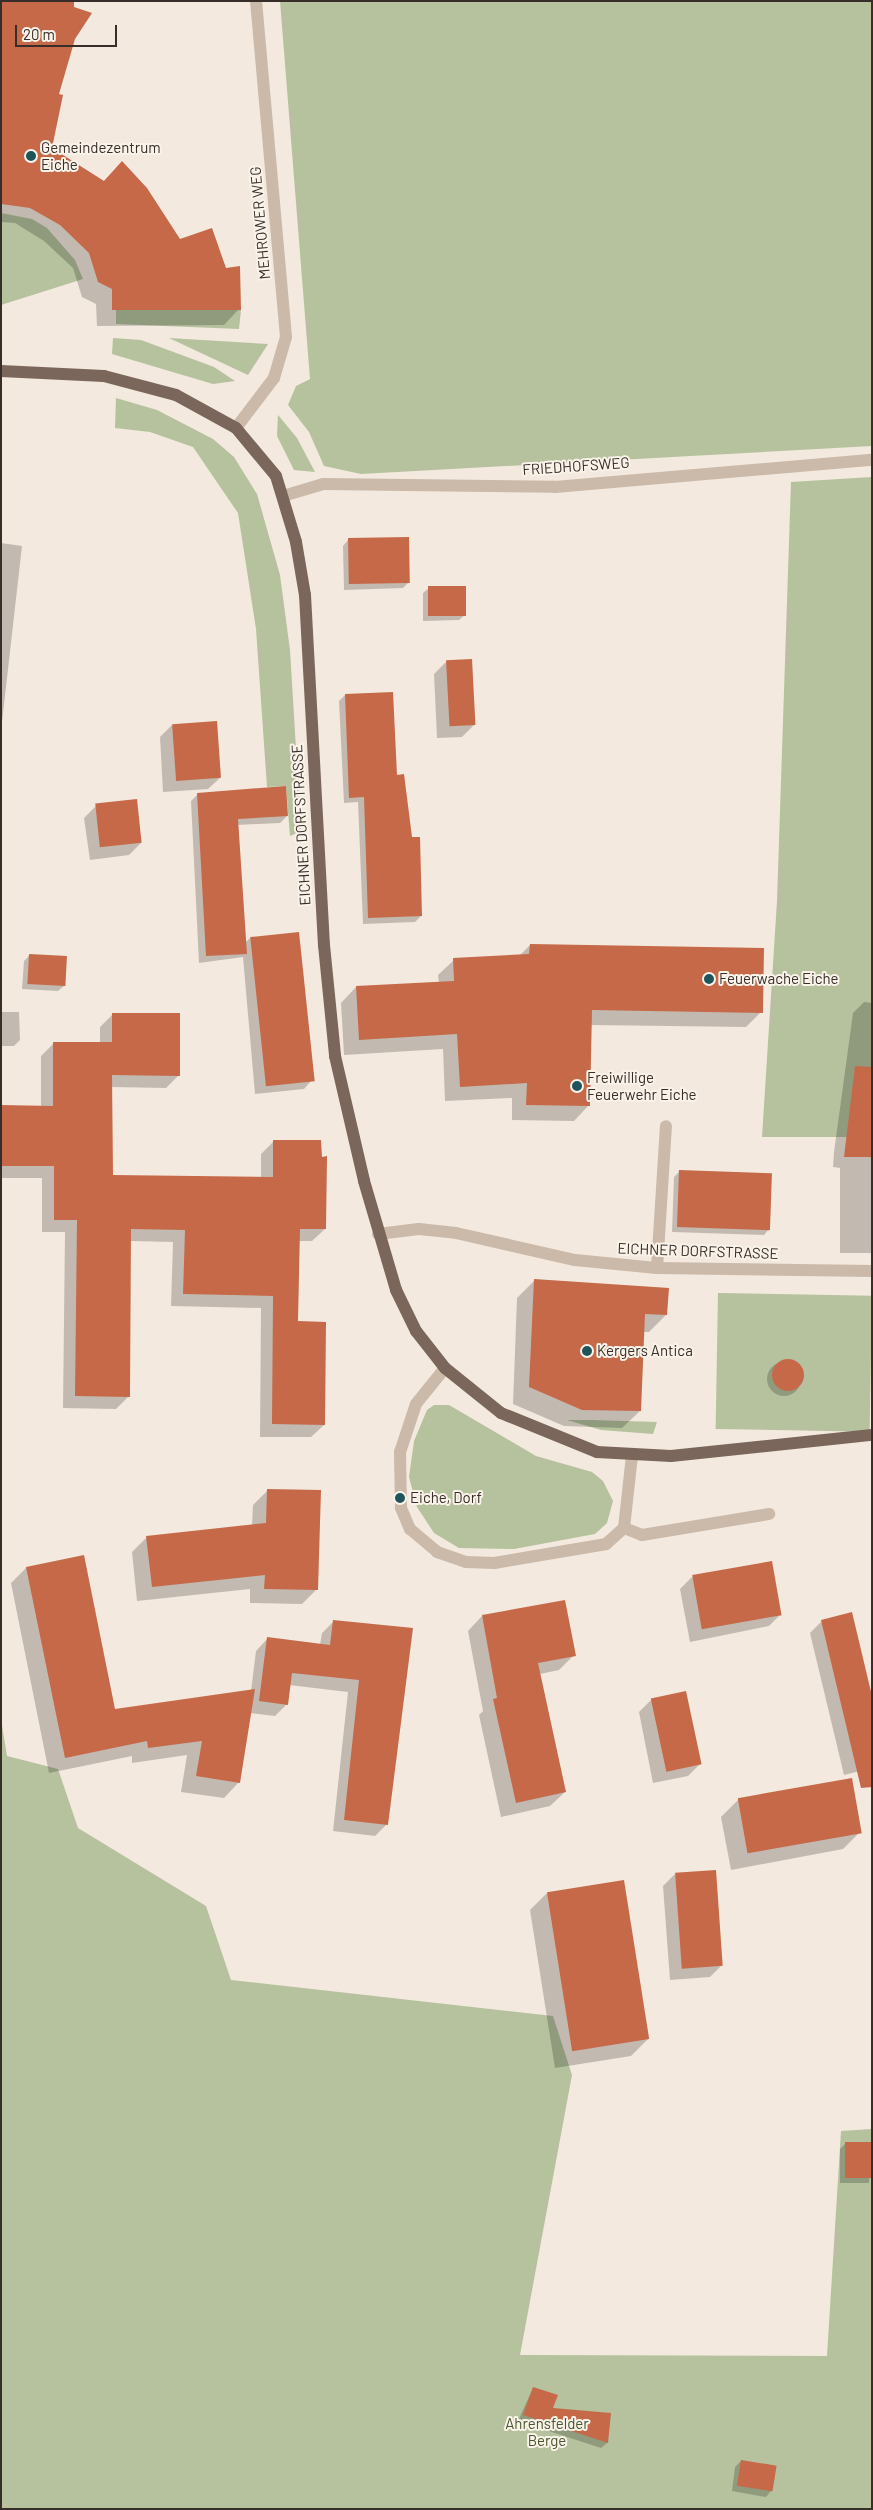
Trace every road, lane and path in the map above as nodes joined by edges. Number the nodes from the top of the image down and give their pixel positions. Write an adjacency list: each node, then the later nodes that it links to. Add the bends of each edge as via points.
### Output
1 (256, 1): 3 (street, MEHROWER WEG, via 286,337 274,378)
2 (1, 372): 3 (main road, EICHNER DORFSTRASSE, via 84,374 143,383 176,395)
3 (236, 428): 5 (main road, EICHNER DORFSTRASSE, via 268,464)
4 (872, 460): 5 (street, FRIEDHOFSWEG, via 555,487 323,484)
5 (283, 496): 7 (main road, EICHNER DORFSTRASSE, via 305,595 332,1037)
6 (666, 1126): 8 (street)
7 (378, 1234): 8 (street, EICHNER DORFSTRASSE, via 419,1229 456,1233 575,1260); 10 (main road, EICHNER DORFSTRASSE, via 396,1290 416,1331)
8 (657, 1268): 9 (street, EICHNER DORFSTRASSE)
9 (872, 1271)
10 (445, 1368): 12 (main road, EICHNER DORFSTRASSE, via 479,1398 522,1424 597,1452); 14 (street, via 416,1404 400,1452 400,1508 410,1529 437,1552 466,1562 494,1563 606,1544)
11 (872, 1435): 12 (main road, EICHNER DORFSTRASSE, via 672,1456)
12 (632, 1455): 14 (street)
13 (770, 1514): 14 (street, via 642,1534)
14 (624, 1528)

